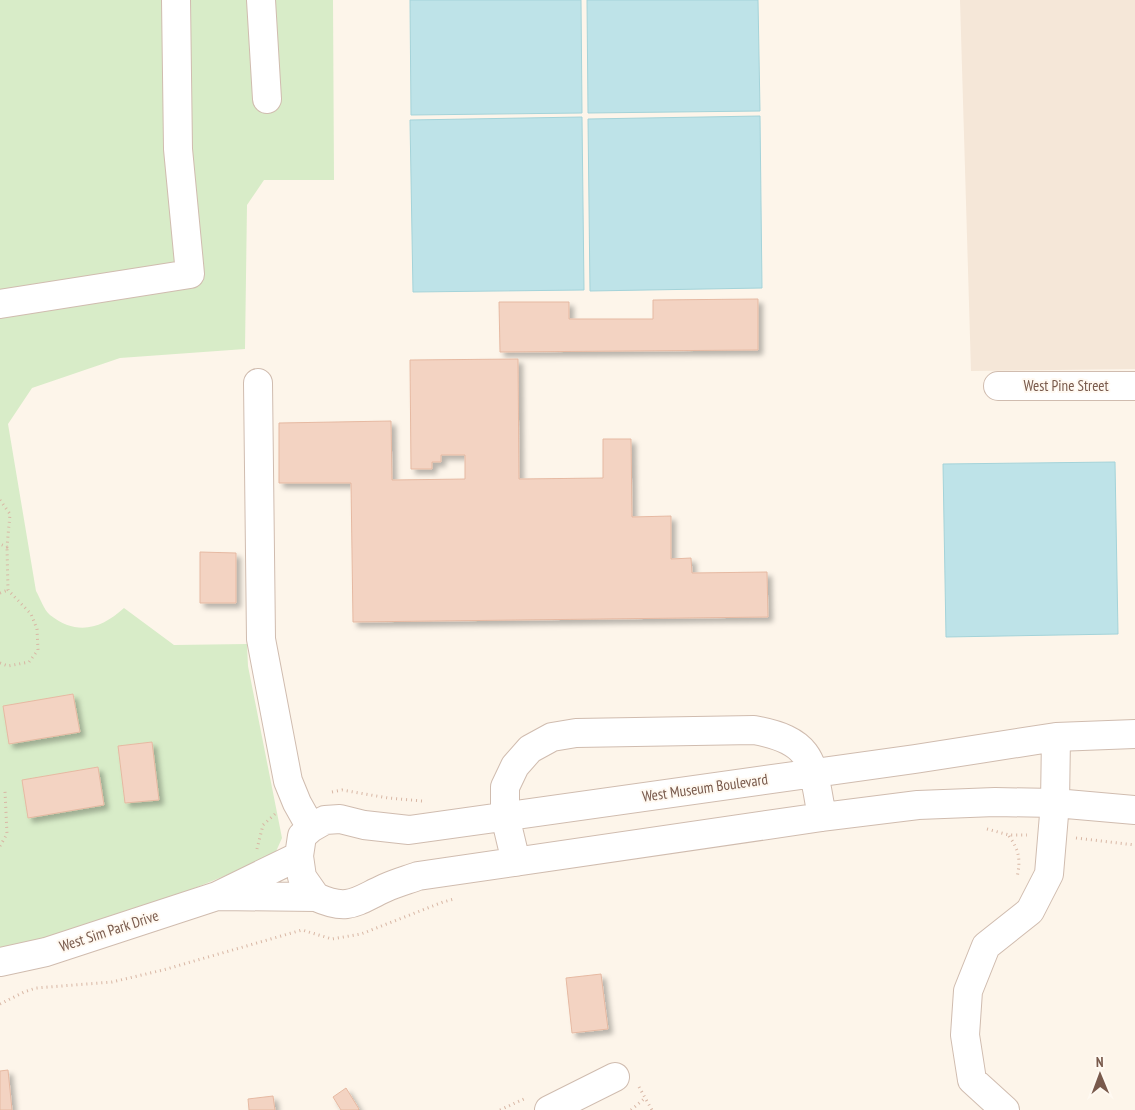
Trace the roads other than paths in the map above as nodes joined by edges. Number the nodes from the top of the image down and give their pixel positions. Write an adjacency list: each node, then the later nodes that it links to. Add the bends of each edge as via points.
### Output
1 (176, 0): 4 (street, via 178,149 190,274)
2 (261, 0): 3 (street)
3 (267, 100)
4 (0, 304)
5 (258, 384): 15 (street, via 261,639 288,781)
6 (998, 386): 7 (street, West Pine Street)
7 (1135, 386)
8 (1135, 734): 9 (street, West Museum Boulevard)
9 (1056, 737): 10 (street, West Museum Boulevard); 11 (street)
10 (814, 773): 13 (street, West Museum Boulevard); 13 (street, via 806,754 797,744 772,733 754,730 576,733 552,737 530,749 515,766 505,787); 14 (street)
11 (1055, 803): 12 (street); 14 (street, via 918,805); 23 (street, via 1049,874 1030,911 986,946 968,991 966,1036 972,1080)
12 (1135, 810)
13 (505, 816): 15 (street, West Museum Boulevard, via 409,830 340,819 325,820); 17 (street)
14 (822, 817): 17 (street)
15 (311, 828): 16 (street, via 302,836)
16 (299, 856): 18 (street); 19 (street, via 302,877)
17 (516, 862): 19 (street, via 418,876 348,905)
18 (217, 896): 19 (street); 20 (street, West Sim Park Drive, via 46,952)
19 (316, 897)
20 (0, 962)
21 (615, 1077): 22 (street)
22 (549, 1110)
23 (1006, 1110)

